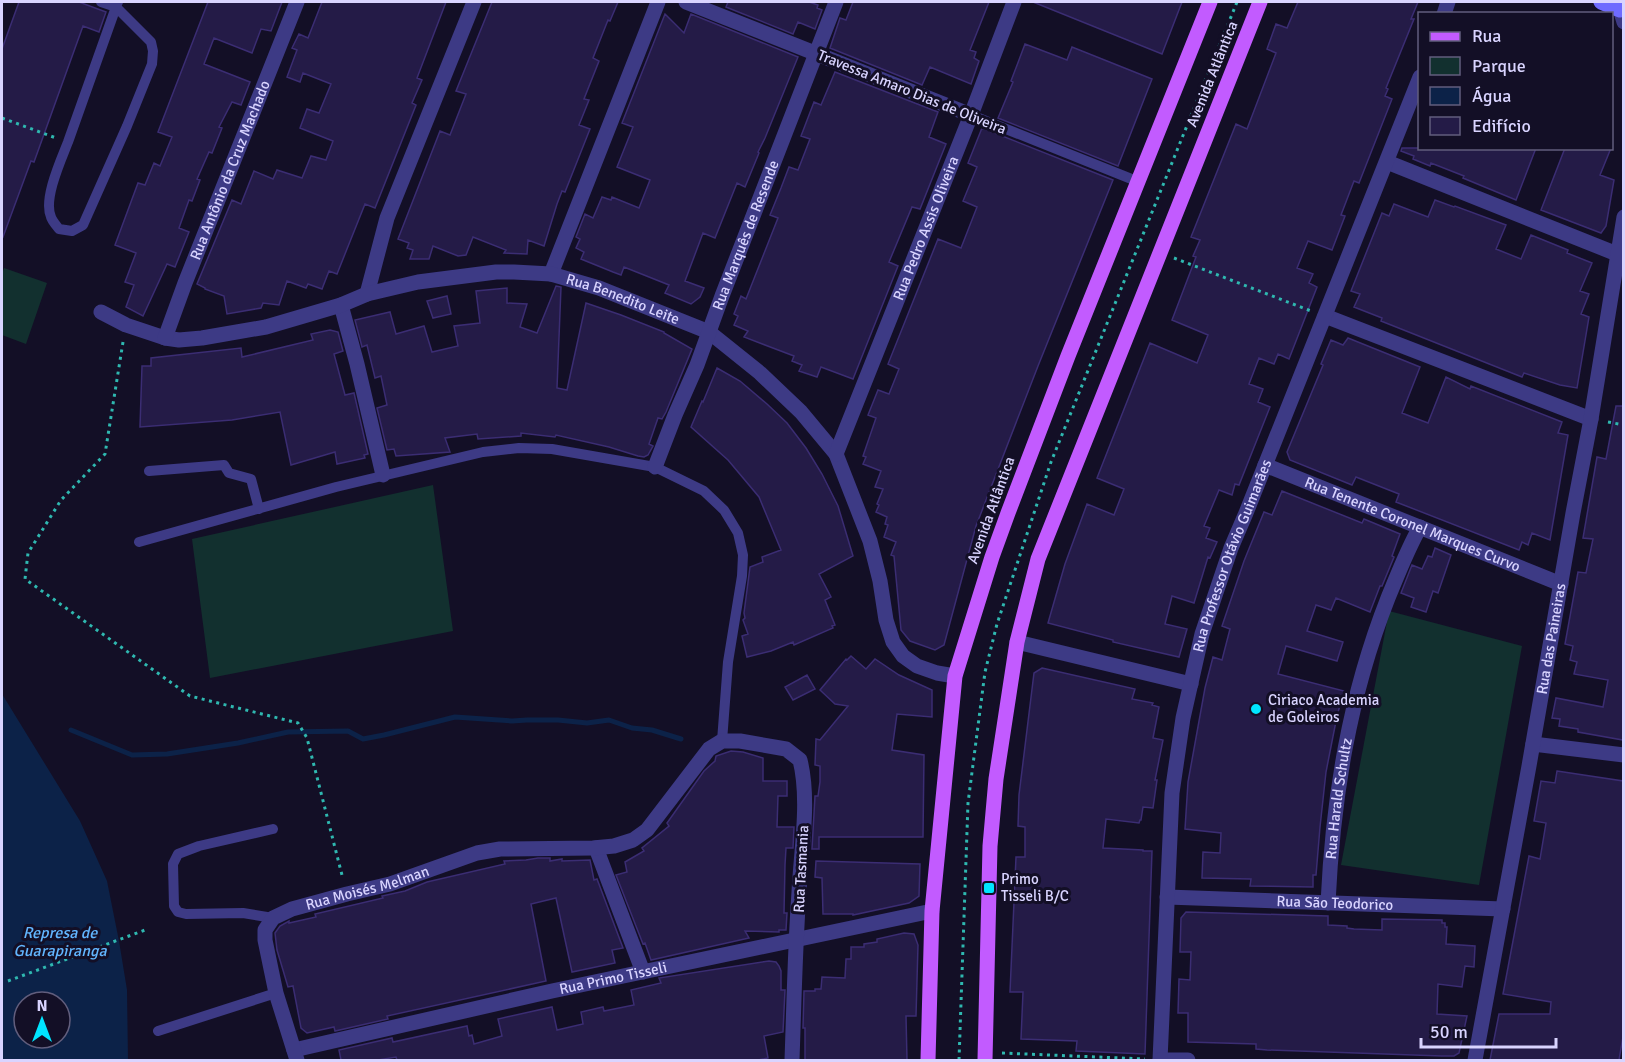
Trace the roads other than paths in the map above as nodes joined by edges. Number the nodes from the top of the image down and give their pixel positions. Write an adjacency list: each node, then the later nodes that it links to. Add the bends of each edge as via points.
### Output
1 (101, 2): 11 (lane)
2 (297, 2): 26 (street, Rua Antônio da Cruz Machado)
3 (474, 2): 21 (street, via 387,218)
4 (658, 2): 20 (street)
5 (686, 2): 13 (street, Travessa Amaro Dias de Oliveira)
6 (836, 2): 13 (street, Rua Marquês de Resende)
7 (1014, 2): 15 (street, Rua Pedro Assis Oliveira)
8 (1210, 2): 17 (main road, Avenida Atlântica)
9 (1260, 2): 37 (main road, Avenida Atlântica, via 1038,559)
10 (1601, 2): 12 (street)
11 (117, 4): 11 (lane, via 152,42 152,64 83,225 72,231 59,229 50,217 53,184)
12 (1621, 11)
13 (816, 53): 15 (street, Travessa Amaro Dias de Oliveira); 25 (street, Rua Marquês de Resende)
14 (1418, 80): 16 (street, Rua Professor Otávio Guimarães)
15 (971, 115): 17 (lane, Travessa Amaro Dias de Oliveira); 28 (street, Rua Pedro Assis Oliveira)
16 (1387, 162): 19 (street); 24 (street, Rua Professor Otávio Guimarães)
17 (1139, 182): 38 (main road, Avenida Atlântica, via 1008,513)
18 (1623, 217): 19 (street, Rua das Paineiras)
19 (1617, 254): 27 (street, Rua das Paineiras)
20 (551, 274): 21 (street, Rua Benedito Leite, via 496,272 418,282); 25 (street, Rua Benedito Leite, via 599,288)
21 (367, 294): 22 (street, Rua Benedito Leite)
22 (341, 305): 26 (street, Rua Benedito Leite, via 266,327 202,338); 32 (street)
23 (101, 312): 26 (street, Rua Benedito Leite)
24 (1325, 316): 27 (street); 29 (street, Rua Professor Otávio Guimarães)
25 (709, 332): 28 (street, Rua Benedito Leite, via 793,404); 30 (street, Rua Marquês de Resende)
26 (165, 338)
27 (1591, 419): 36 (street, Rua das Paineiras)
28 (836, 454): 38 (street, Rua Benedito Leite, via 870,541 893,642 917,666)
29 (1265, 465): 34 (street, Rua Tenente Coronel Marques Curvo); 39 (street, Rua Professor Otávio Guimarães, via 1231,548 1202,634)
30 (655, 467): 32 (lane, via 552,449 519,448 483,452); 40 (lane, via 704,491 724,510 738,533 742,576 728,662)
31 (149, 471): 33 (lane, via 225,465 229,473 251,479)
32 (383, 475): 33 (lane)
33 (259, 509): 35 (lane)
34 (1420, 527): 36 (street, Rua Tenente Coronel Marques Curvo); 46 (street, Rua Harald Schultz, via 1378,624 1349,725 1338,784)
35 (139, 543)
36 (1561, 584): 41 (street, Rua das Paineiras)
37 (1017, 642): 39 (street); 55 (main road, Avenida Atlântica, via 990,846)
38 (955, 676): 48 (main road, Avenida Atlântica)
39 (1191, 684): 45 (street, Rua Professor Otávio Guimarães, via 1172,793)
40 (722, 741): 44 (street, Rua Moisés Melman, via 705,754 673,804 647,830 633,840); 50 (street, Rua Tasmania, via 786,749 800,760 804,814)
41 (1533, 744): 42 (street); 47 (street, Rua das Paineiras)
42 (1623, 755)
43 (273, 829): 49 (lane, via 199,846 178,854 173,864 174,906 178,912 243,913)
44 (596, 848): 49 (street, Rua Moisés Melman, via 500,849 477,853 390,884 292,909); 51 (street)
45 (1167, 897): 46 (street, Rua São Teodorico); 58 (street, Rua Professor Otávio Guimarães)
46 (1328, 903): 47 (street, Rua São Teodorico)
47 (1503, 909): 60 (street, Rua das Paineiras)
48 (932, 912): 50 (street, Rua Primo Tisseli); 57 (main road, Avenida Atlântica)
49 (273, 918): 52 (street, via 265,930 265,940)
50 (797, 940): 51 (street, Rua Primo Tisseli); 56 (street, Rua Tasmania)
51 (643, 972): 54 (street, Rua Primo Tisseli)
52 (276, 993): 53 (lane); 54 (street)
53 (158, 1031)
54 (296, 1055)
55 (985, 1057)
56 (792, 1060)
57 (928, 1060)
58 (1160, 1060): 59 (street)
59 (1188, 1060)
60 (1475, 1060)

